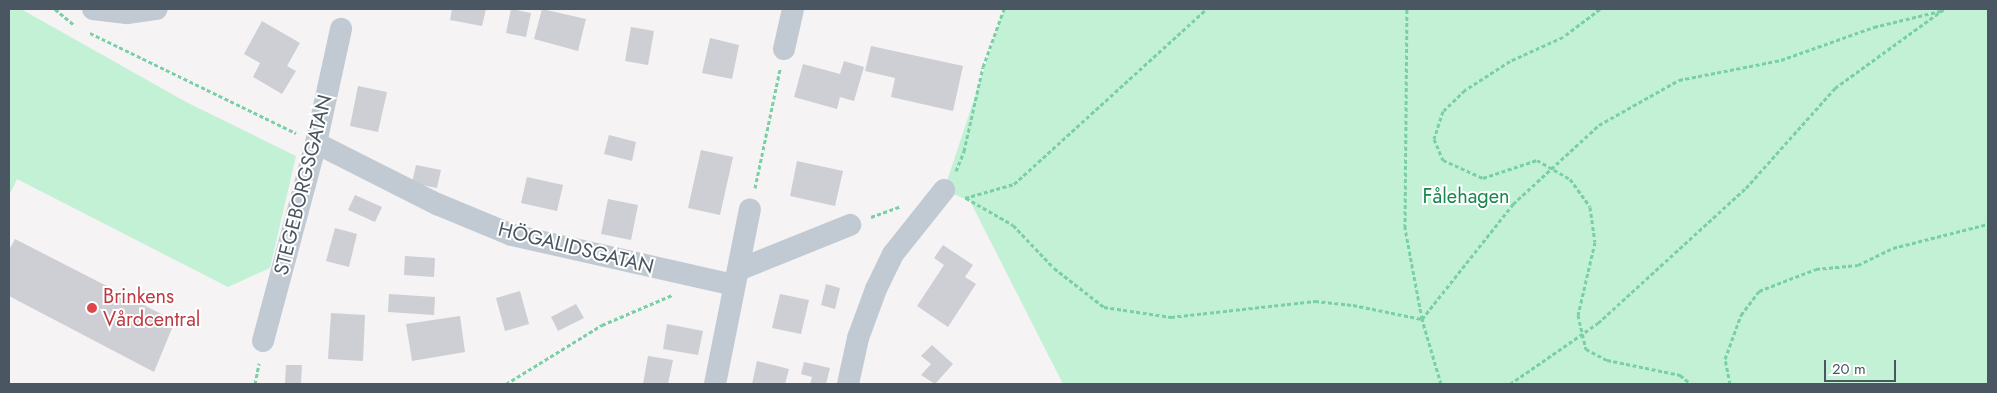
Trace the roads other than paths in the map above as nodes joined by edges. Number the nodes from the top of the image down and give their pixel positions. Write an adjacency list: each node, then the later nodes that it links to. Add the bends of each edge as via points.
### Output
1 (93, 9): 2 (street, via 126,13)
2 (157, 9)
3 (793, 9): 5 (street)
4 (341, 29): 6 (street, STEGEBORGSGATAN)
5 (784, 49)
6 (316, 143): 10 (street, HÖGALIDSGATAN, via 437,204 512,235 709,279); 11 (street, STEGEBORGSGATAN)
7 (944, 190): 13 (street, via 893,254 858,338)
8 (750, 208): 10 (street)
9 (850, 225): 10 (street)
10 (736, 277): 12 (street)
11 (263, 341)
12 (715, 384)
13 (848, 384)

